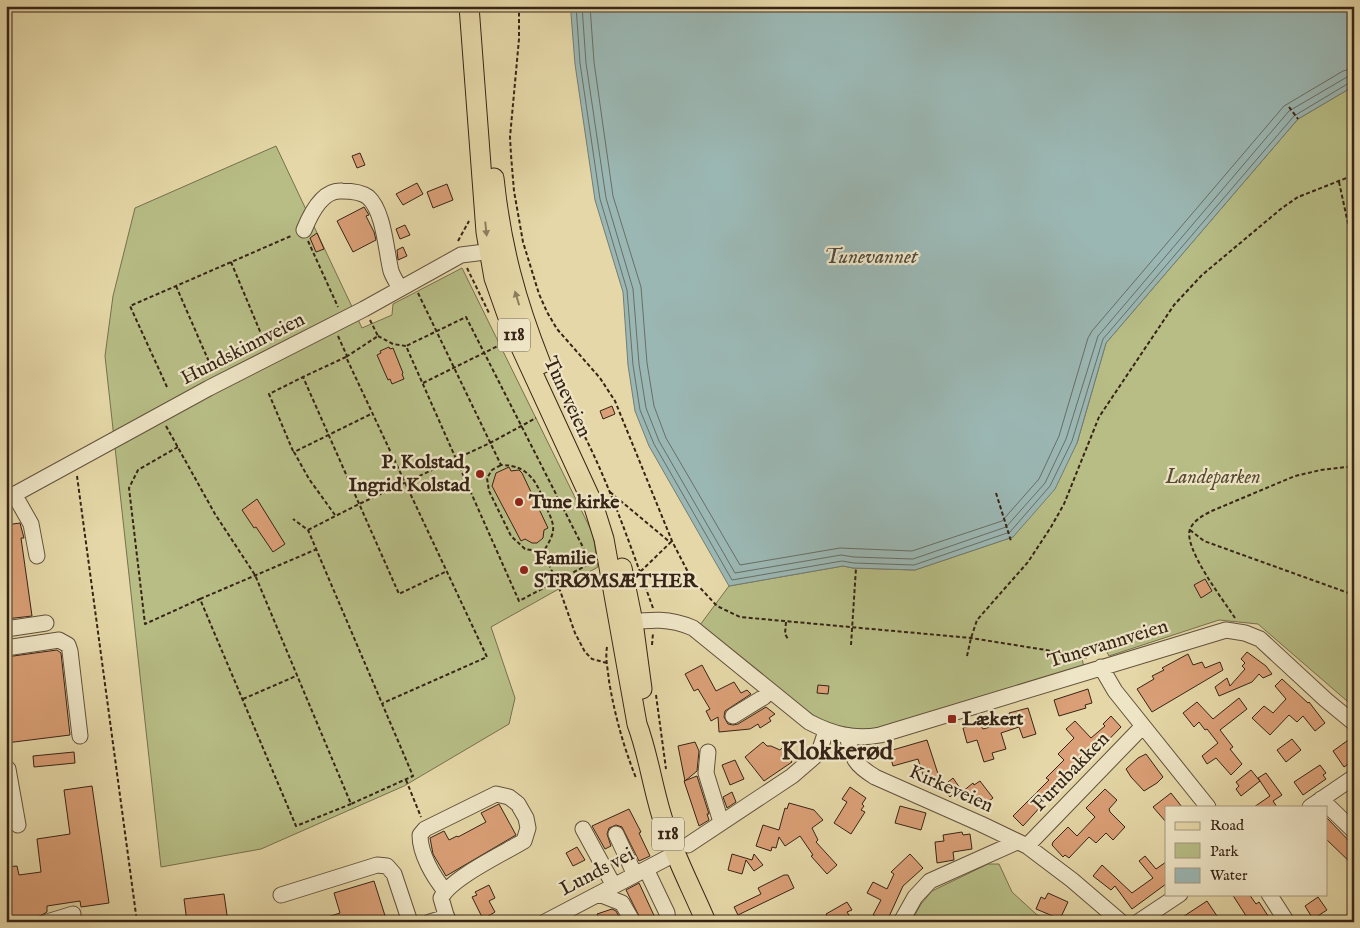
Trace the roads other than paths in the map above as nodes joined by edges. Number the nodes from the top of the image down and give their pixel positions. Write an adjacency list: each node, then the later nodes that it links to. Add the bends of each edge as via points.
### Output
1 (469, 6): 4 (main road, Tuneveien / 118, one-way to 4, via 483,198)
2 (482, 6): 4 (main road, Tuneveien / 118, via 498,222)
3 (304, 230): 5 (street, via 311,213 326,195 338,190 366,196 380,219 392,273)
4 (496, 251): 5 (street, Hundskinnveien); 9 (main road, Tuneveien / 118, via 521,313 550,412 599,522)
5 (406, 284): 6 (street, Hundskinnveien, via 339,325 220,383)
6 (10, 496): 7 (street, via 31,524)
7 (37, 556)
8 (46, 622): 10 (street)
9 (626, 623): 13 (street, via 654,619 692,628); 50 (main road, Tuneveien / 118, via 637,724 652,782 664,824)
10 (6, 629)
11 (6, 648): 18 (street, via 59,640 68,645)
12 (1101, 667): 15 (street, Tunevannveien, via 1226,630 1245,633 1260,639); 16 (street, via 1115,691); 19 (street, Tunevannveien, via 880,736)
13 (769, 692): 14 (street); 17 (street)
14 (733, 716)
15 (1354, 723)
16 (1143, 726): 24 (street); 31 (street, Furubakken)
17 (826, 731): 19 (street); 26 (street, via 814,757 792,776)
18 (80, 736)
19 (847, 736): 31 (street, Kirkeveien, via 854,760 862,769)
20 (708, 752): 26 (street, via 706,773)
21 (6, 769): 27 (street)
22 (1354, 777): 23 (street)
23 (1316, 803)
24 (1207, 806)
25 (1328, 812): 29 (street)
26 (722, 822): 32 (street)
27 (18, 825)
28 (583, 828): 35 (street)
29 (1354, 831)
30 (616, 834): 34 (street)
31 (1022, 844): 51 (street, Furubakken, via 930,880 914,897); 52 (street, Kirkeveien, via 1072,880)
32 (688, 845)
33 (667, 858): 34 (street, Lunds vei)
34 (640, 872): 35 (street, Lunds vei); 49 (street, via 667,914)
35 (614, 886): 37 (street, Lunds vei)
36 (445, 891): 36 (street, via 524,841 528,828 526,818 518,804 509,797 496,794 425,829 420,836 420,845); 43 (street, via 441,898)
37 (599, 894): 42 (street, Lunds vei); 48 (street, via 622,902)
38 (281, 895): 45 (street, via 377,865 387,866 394,874)
39 (1177, 896): 53 (street)
40 (1270, 896): 54 (street)
41 (73, 914): 44 (street)
42 (576, 915): 47 (street, Lunds vei)
43 (447, 920): 46 (street)
44 (47, 922)
45 (410, 922)
46 (430, 922)
47 (545, 922)
48 (633, 922)
49 (668, 922)
50 (706, 922)
51 (901, 922)
52 (1121, 922)
53 (1138, 922)
54 (1287, 922)

